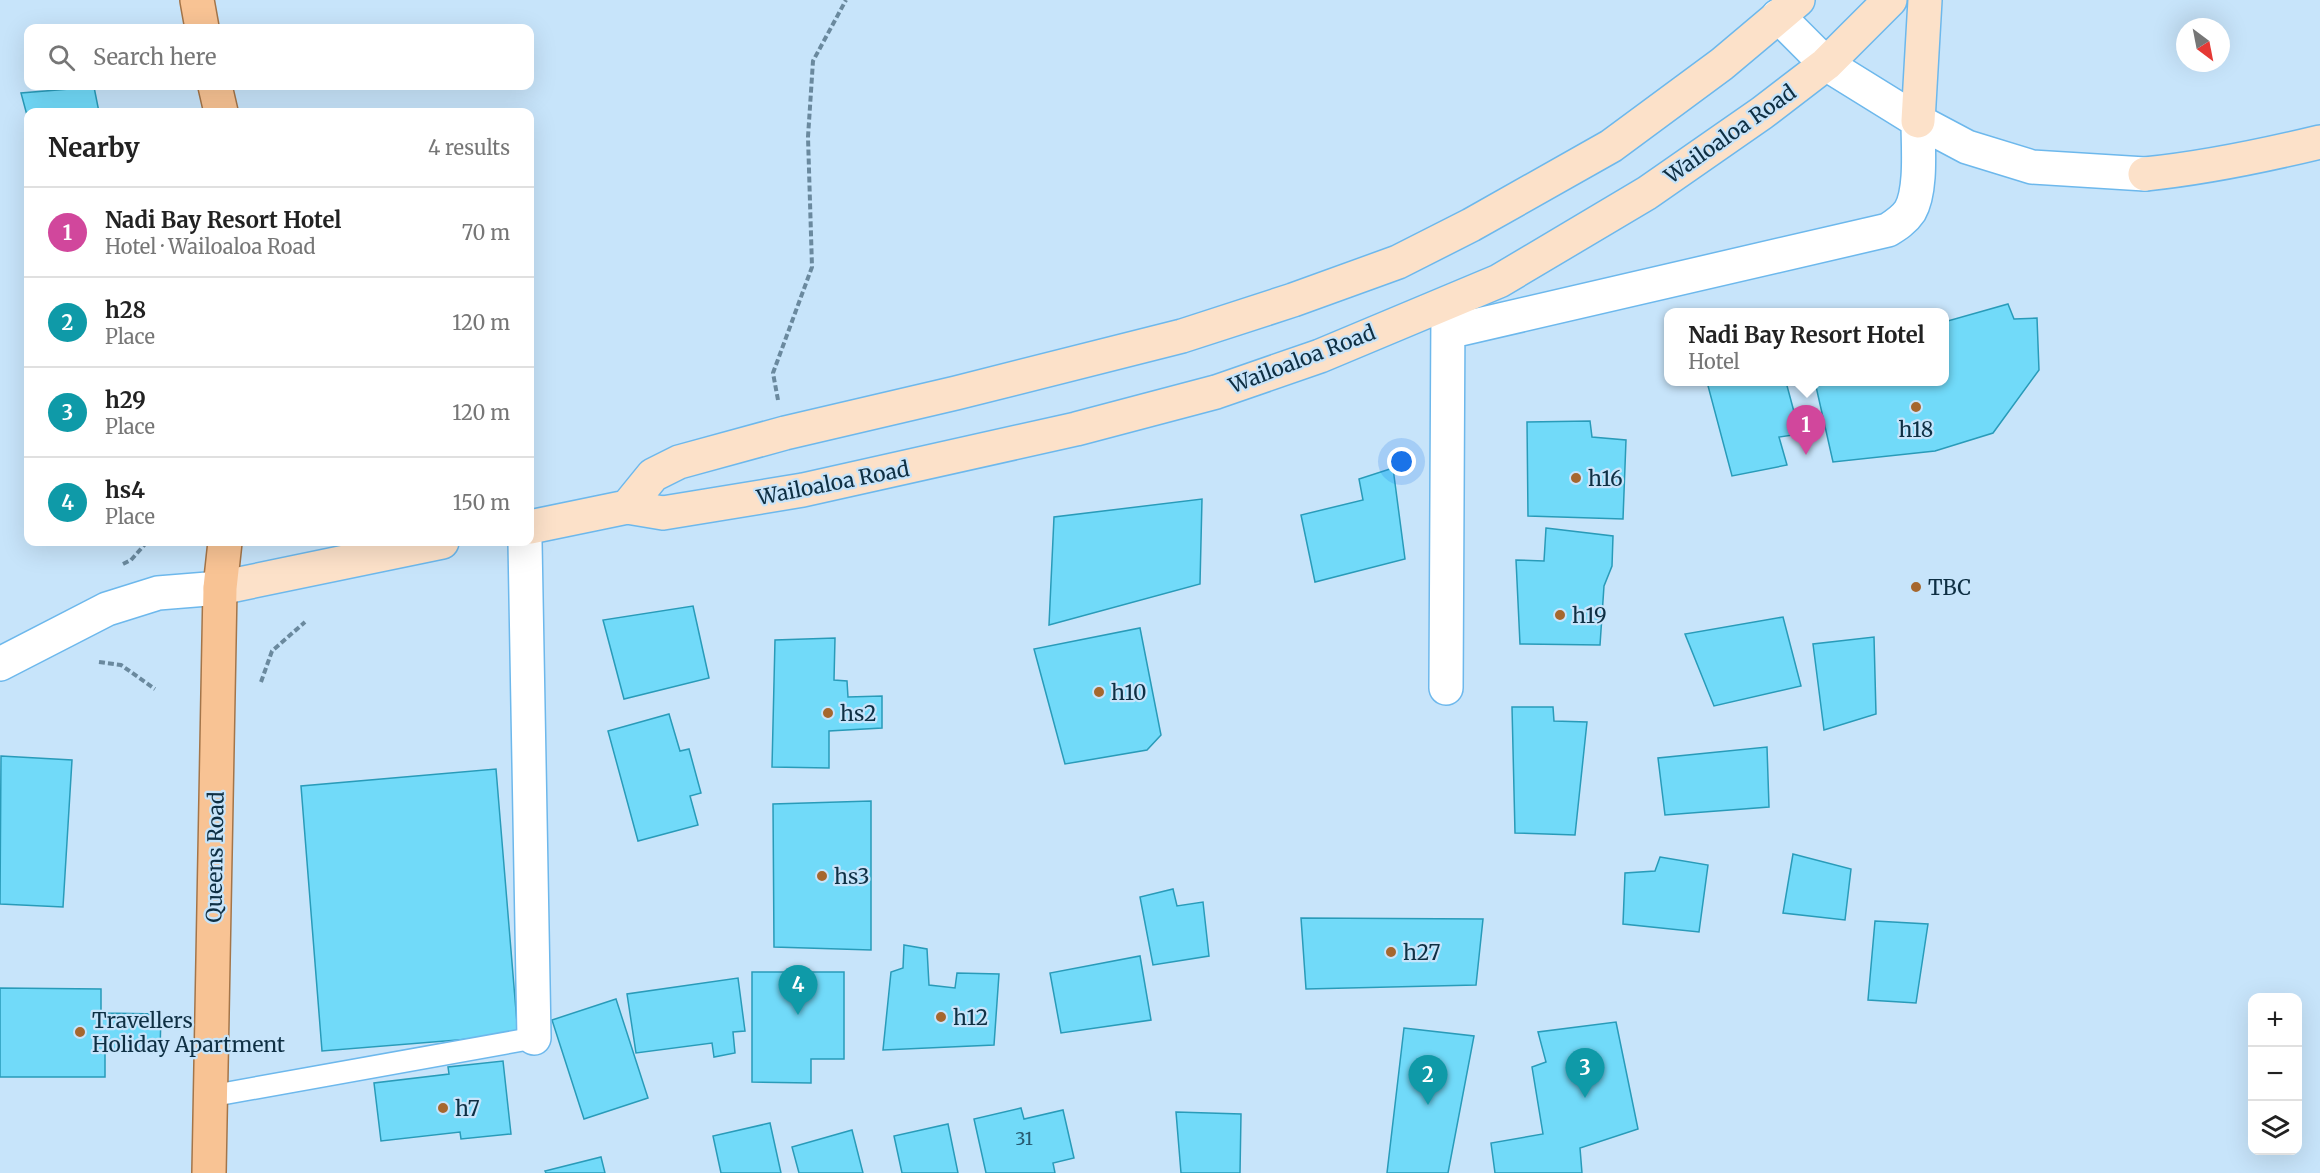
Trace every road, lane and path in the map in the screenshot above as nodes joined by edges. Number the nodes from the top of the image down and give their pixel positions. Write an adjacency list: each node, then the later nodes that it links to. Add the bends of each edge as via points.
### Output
1 (196, 0): 6 (main road)
2 (846, 0): 12 (path, via 813,61 808,137 812,267 773,373)
3 (1890, 0): 7 (main road, Wailoaloa Road)
4 (1925, 0): 8 (main road)
5 (1788, 8): 7 (street); 12 (main road, via 1722,64 1611,146 1398,262 1182,336)
6 (201, 24)
7 (1826, 64): 8 (street); 11 (main road, Wailoaloa Road, via 1647,193 1499,281)
8 (1918, 121): 10 (street, via 1967,147 2032,167); 11 (street, Wailoaloa Road, via 1916,191 1910,210 1888,230)
9 (2320, 141): 10 (main road, via 2248,160)
10 (2145, 174)
11 (1448, 317): 13 (main road, Wailoaloa Road, via 1216,392 1076,429 803,490 663,513); 25 (street)
12 (785, 433): 13 (main road, via 679,462 653,475)
13 (627, 507): 14 (main road, Wailoaloa Road)
14 (534, 525)
15 (143, 546): 19 (path, via 131,560)
16 (224, 546): 20 (main road, Queens Road)
17 (398, 546): 20 (main road)
18 (525, 546): 27 (street)
19 (113, 569)
20 (219, 588): 23 (street, via 158,593 107,609); 28 (main road, Queens Road)
21 (305, 622): 24 (path, via 272,651)
22 (99, 662): 26 (path, via 121,665)
23 (0, 664)
24 (261, 682)
25 (1446, 688)
26 (155, 689)
27 (534, 1038): 28 (lane)
28 (210, 1096): 29 (main road, Queens Road)
29 (209, 1173)

